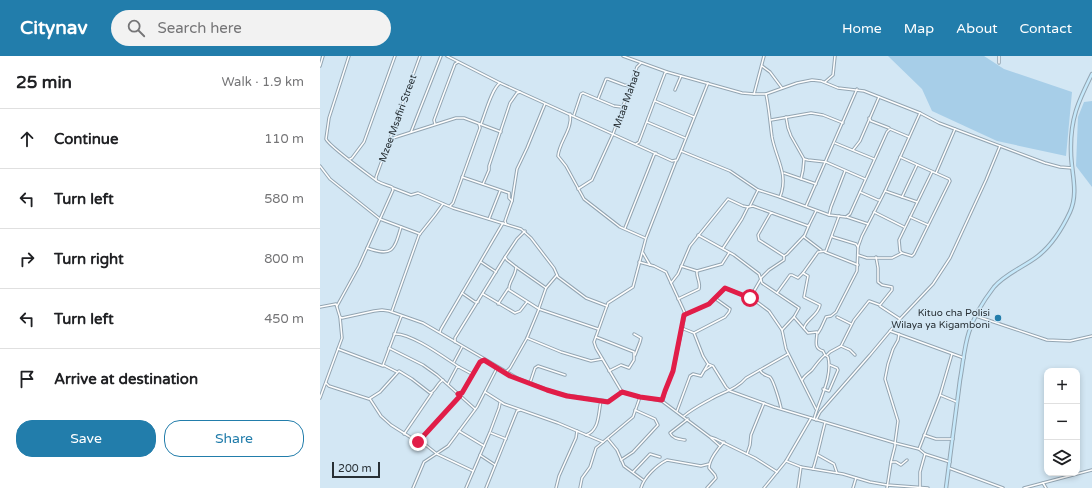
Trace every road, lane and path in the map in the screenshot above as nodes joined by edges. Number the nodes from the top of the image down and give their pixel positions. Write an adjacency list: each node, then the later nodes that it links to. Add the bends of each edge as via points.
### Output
1 (323, 56): 12 (street)
2 (348, 56): 77 (street, via 329,118 326,139)
3 (395, 56): 74 (street, via 364,142)
4 (420, 56): 64 (street, Mzee Msafiri Street)
5 (441, 56): 55 (street)
6 (447, 56): 11 (street)
7 (623, 56): 14 (street)
8 (764, 56): 20 (street)
9 (835, 56): 26 (street, via 832,75)
10 (999, 56): 16 (street)
11 (454, 60): 13 (street); 17 (street)
12 (321, 61): 19 (street)
13 (458, 62): 17 (street); 27 (street)
14 (637, 62): 15 (street); 18 (street, Mtaa Mahad)
15 (641, 63): 18 (street, Mtaa Mahad); 21 (street)
16 (999, 63)
17 (455, 64): 53 (street, via 434,120)
18 (638, 65): 29 (street, Mtaa Mahad)
19 (320, 66)
20 (761, 66): 30 (street, via 770,72); 34 (street)
21 (663, 70): 22 (street); 23 (street)
22 (667, 72): 23 (street); 25 (street)
23 (665, 74): 38 (street)
24 (1092, 74): 85 (main road, via 1074,113)
25 (681, 76): 28 (street); 32 (street)
26 (825, 82): 30 (street, via 808,80); 31 (street, via 846,90)
27 (500, 83): 33 (street); 54 (street)
28 (708, 83): 34 (street); 44 (street)
29 (630, 86): 37 (street, via 606,79); 40 (street, Mtaa Mahad)
30 (782, 88): 35 (street)
31 (857, 89): 36 (street); 52 (street)
32 (675, 90)
33 (517, 92): 39 (street, via 543,102); 59 (street, via 510,103)
34 (754, 94): 35 (street)
35 (766, 94): 48 (street)
36 (879, 97): 41 (street); 47 (street)
37 (598, 99): 40 (street); 43 (street, via 581,94)
38 (655, 101): 44 (street); 50 (street)
39 (544, 105): 42 (street); 97 (street, via 517,169)
40 (622, 107): 61 (street, Mtaa Mahad)
41 (920, 113): 57 (street); 62 (street)
42 (570, 114): 43 (street); 46 (street)
43 (574, 116): 46 (street); 61 (street)
44 (694, 117): 63 (street)
45 (786, 117): 48 (street); 52 (street, via 817,113); 75 (street, via 791,136)
46 (571, 118): 98 (street, via 558,156)
47 (870, 118): 49 (street); 51 (street)
48 (770, 120): 88 (street, via 774,146)
49 (871, 121): 51 (street); 56 (street)
50 (647, 122): 63 (street); 65 (street)
51 (868, 122): 70 (street)
52 (843, 123): 66 (street)
53 (435, 124): 54 (street, via 460,118); 58 (street)
54 (480, 124): 59 (street); 90 (street)
55 (413, 128): 58 (street); 60 (street)
56 (890, 129): 62 (street); 76 (street)
57 (955, 129): 69 (street); 89 (street)
58 (415, 132): 60 (street)
59 (501, 132): 94 (street)
60 (410, 133): 64 (street)
61 (613, 134): 67 (street); 98 (street, Mtaa Mahad, via 592,180)
62 (909, 137): 73 (street)
63 (686, 139): 71 (street)
64 (389, 141): 93 (street, Mzee Msafiri Street)
65 (639, 142): 67 (street); 68 (street)
66 (834, 142): 70 (street); 81 (street)
67 (636, 144): 68 (street)
68 (640, 146): 72 (street)
69 (1000, 146): 85 (street, via 1046,163); 193 (street, via 950,258 933,284)
70 (855, 150): 76 (street)
71 (681, 151): 78 (street); 99 (street, via 730,171)
72 (656, 153): 79 (street); 131 (street)
73 (900, 157): 83 (street); 101 (street)
74 (352, 158): 77 (street); 80 (street)
75 (804, 159): 81 (street); 91 (street)
76 (874, 159): 92 (street)
77 (350, 160): 80 (street)
78 (677, 160): 79 (street); 82 (street)
79 (672, 161): 82 (street)
80 (353, 162): 93 (street)
81 (824, 163): 86 (street); 95 (street)
82 (674, 165): 137 (street)
83 (917, 165): 87 (street); 105 (street)
84 (320, 166): 122 (street, via 330,179)
85 (1072, 168): 189 (main road, via 1075,184 1074,201 1060,230 1038,256 998,283)
86 (846, 171): 92 (street); 118 (street)
87 (932, 172): 89 (street); 108 (street)
88 (784, 173): 91 (street); 104 (street)
89 (936, 173): 128 (street, via 950,181)
90 (462, 177): 94 (street); 109 (street)
91 (800, 179): 95 (street)
92 (865, 179): 102 (street)
93 (376, 180): 96 (street)
94 (483, 184): 100 (street)
95 (816, 184): 112 (street)
96 (392, 187): 110 (street, via 411,195 418,193); 122 (street)
97 (514, 188): 103 (street); 107 (street)
98 (578, 190): 131 (street, via 592,206)
99 (758, 190): 104 (street); 113 (street)
100 (500, 191): 103 (street); 123 (street)
101 (885, 191): 105 (street); 106 (street)
102 (860, 192): 106 (street); 120 (street, via 850,214)
103 (509, 193): 107 (street)
104 (780, 197): 112 (street)
105 (902, 197): 108 (street)
106 (880, 200): 116 (street)
107 (512, 201): 125 (street)
108 (917, 202): 121 (street)
109 (452, 203): 111 (street); 114 (street)
110 (443, 204): 111 (street); 133 (street)
111 (449, 206): 114 (street)
112 (806, 206): 115 (street)
113 (749, 207): 117 (street); 134 (street, via 728,199); 142 (street)
114 (453, 208): 123 (street)
115 (816, 211): 118 (street); 127 (street)
116 (874, 212): 126 (street); 129 (street)
117 (771, 214): 127 (street); 151 (street, via 758,239)
118 (829, 215): 119 (street)
119 (839, 216): 120 (street); 136 (street)
120 (846, 217): 126 (street)
121 (910, 217): 128 (street); 129 (street)
122 (380, 219): 130 (street); 141 (street)
123 (490, 219): 124 (street)
124 (503, 223): 125 (street); 156 (street)
125 (506, 224): 132 (street)
126 (868, 224): 138 (street)
127 (809, 226): 135 (street)
128 (928, 226): 148 (street, via 913,256)
129 (905, 227): 144 (street, via 899,242)
130 (401, 228): 133 (street); 141 (street, via 391,250 382,253)
131 (625, 229): 137 (street)
132 (525, 232): 152 (street); 165 (street)
133 (420, 234): 186 (street)
134 (698, 235): 142 (street); 161 (street)
135 (804, 236): 143 (street); 151 (street)
136 (832, 236): 139 (street); 145 (street)
137 (646, 238): 146 (street)
138 (859, 243): 139 (street); 140 (street)
139 (856, 244): 140 (street)
140 (858, 247): 149 (street)
141 (366, 248): 176 (street, via 359,266)
142 (723, 249): 147 (street)
143 (822, 250): 145 (street); 164 (street)
144 (900, 251): 148 (street); 150 (street)
145 (825, 252): 159 (street)
146 (642, 253): 157 (street); 158 (street)
147 (729, 253): 162 (street, via 722,264); 166 (street, via 752,268)
148 (902, 254): 150 (street)
149 (858, 255): 153 (street, via 863,258); 159 (street)
150 (898, 255): 153 (street, via 892,258)
151 (784, 256): 166 (street, via 784,260)
152 (505, 257): 154 (street); 155 (street)
153 (876, 257): 181 (street, via 879,283 892,287)
154 (503, 260): 155 (street); 163 (street)
155 (507, 260): 160 (street)
156 (481, 262): 163 (street); 170 (street)
157 (639, 262): 158 (street); 183 (street, via 633,287)
158 (650, 265): 167 (street, via 666,272)
159 (858, 265): 202 (street, via 838,308 834,314 826,317)
160 (516, 267): 168 (street); 169 (street)
161 (680, 267): 162 (street); 167 (street)
162 (697, 271): 175 (street, via 699,289)
163 (496, 272): 172 (street)
164 (803, 273): 171 (street, via 798,278 790,276); 196 (street, via 808,276 804,297 820,305)
165 (557, 275): 168 (street); 183 (street, via 586,298)
166 (761, 279): 171 (street, via 762,283); 174 (street)
167 (671, 283): 175 (street)
168 (546, 288): 185 (street)
169 (508, 289): 178 (street); 180 (street)
170 (462, 293): 177 (street); 200 (street)
171 (777, 293): 191 (street, via 799,308)
172 (482, 294): 177 (street); 180 (street)
173 (716, 298): 174 (street, via 727,288); 187 (street, via 709,304); 201 (street, via 730,309 729,312 725,317)
174 (750, 298): 198 (street, via 767,308)
175 (678, 299): 187 (street)
176 (338, 302): 179 (street); 182 (street)
177 (478, 302): 209 (street)
178 (527, 302): 180 (street, via 515,313); 185 (street)
179 (334, 304): 182 (street); 184 (street)
180 (498, 304)
181 (879, 305): 193 (street); 194 (street, via 869,301)
182 (337, 306): 190 (street)
183 (606, 306): 197 (street)
184 (320, 307)
185 (539, 309): 197 (street); 208 (street)
186 (392, 312): 188 (street); 190 (street, via 382,310)
187 (684, 315): 195 (street)
188 (402, 316): 200 (street); 203 (street)
189 (976, 316): 206 (street, via 1046,340 1070,341); 219 (main road, via 968,333)
190 (340, 317): 213 (street, via 342,335)
191 (794, 317): 196 (street); 198 (street)
192 (837, 317): 194 (street)
193 (900, 319): 199 (street)
194 (851, 324): 211 (street)
195 (682, 327): 201 (street); 251 (street, via 673,371)
196 (804, 328): 202 (street, via 808,333)
197 (598, 330): 207 (street)
198 (782, 330): 214 (street)
199 (890, 331): 205 (street); 267 (street)
200 (440, 333): 209 (street)
201 (694, 333): 223 (street)
202 (818, 333): 217 (street, via 817,347)
203 (394, 334): 212 (street); 222 (street, via 418,341)
204 (634, 334): 216 (street, via 640,338)
205 (899, 334): 215 (street); 287 (street, via 885,379 898,424)
206 (1092, 336)
207 (596, 337): 216 (street, via 633,350); 220 (street, via 595,346)
208 (527, 338): 220 (street, via 590,361); 232 (street)
209 (455, 342): 210 (street)
210 (462, 346): 221 (street); 222 (street)
211 (841, 346): 217 (street); 218 (street)
212 (389, 348): 225 (street); 236 (street, via 422,365)
213 (338, 349): 225 (street); 238 (street)
214 (788, 354): 230 (street); 237 (street)
215 (952, 354): 219 (street); 247 (street)
216 (635, 355): 231 (street, via 629,368 621,366)
217 (826, 355): 224 (street); 237 (street)
218 (855, 355)
219 (964, 358): 254 (main road)
220 (602, 359): 231 (street)
221 (484, 360): 228 (street); 234 (street)
222 (453, 363): 227 (street)
223 (708, 364): 226 (street); 229 (street)
224 (830, 365): 241 (street); 241 (street, via 838,370 835,381 829,391)
225 (383, 366): 233 (street)
226 (711, 366): 229 (street); 242 (street, via 714,366)
227 (459, 367): 234 (street); 240 (street)
228 (497, 368): 232 (street); 244 (street)
229 (705, 370): 266 (street, via 702,376 690,376)
230 (760, 370): 242 (street, via 745,378); 260 (street, via 771,380)
231 (609, 371): 245 (street)
232 (506, 372): 239 (street)
233 (397, 373): 243 (street, via 400,371 428,392); 250 (street)
234 (472, 374): 246 (street)
235 (565, 375): 239 (street, via 538,366)
236 (443, 380): 240 (street); 243 (street)
237 (802, 381): 262 (street)
238 (326, 383): 249 (street); 250 (street, via 328,386)
239 (530, 383): 253 (street, via 559,394)
240 (448, 384): 246 (street)
241 (823, 389): 258 (street)
242 (730, 391): 256 (street); 268 (street)
243 (433, 392): 276 (street)
244 (485, 392): 252 (street); 261 (street)
245 (622, 392): 248 (street); 253 (street, via 611,401)
246 (459, 395): 261 (street); 284 (street)
247 (940, 395): 254 (street); 278 (street)
248 (640, 397): 251 (street); 264 (street)
249 (320, 398)
250 (370, 399): 276 (street, via 386,422)
251 (662, 400): 266 (street)
252 (499, 401): 255 (street); 257 (street)
253 (601, 401): 277 (street, via 596,426)
254 (957, 402): 281 (main road)
255 (504, 404): 257 (street); 259 (street)
256 (764, 404): 260 (street); 294 (street, via 751,435)
257 (500, 405): 275 (street)
258 (817, 407): 262 (street); 267 (street)
259 (516, 408): 263 (street); 265 (street)
260 (781, 408): 270 (street)
261 (475, 409): 273 (street)
262 (816, 409): 270 (street)
263 (520, 410): 265 (street); 274 (street)
264 (636, 410): 280 (street, via 630,421); 299 (street, via 656,419 658,425 633,452)
265 (516, 411): 282 (street)
266 (677, 411): 268 (street)
267 (820, 412): 271 (street)
268 (684, 416): 269 (street)
269 (688, 419): 279 (street); 283 (street, via 670,433 677,439)
270 (812, 419): 271 (street); 301 (street)
271 (816, 420): 272 (street)
272 (825, 423): 287 (street); 297 (street)
273 (459, 431): 289 (street); 293 (street, via 448,446)
274 (577, 431): 277 (street); 324 (street)
275 (490, 432): 282 (street); 289 (street)
276 (404, 434): 284 (street)
277 (586, 435): 285 (street)
278 (924, 435): 281 (street, via 936,440); 292 (street)
279 (710, 437): 286 (street); 290 (street)
280 (608, 438): 285 (street); 299 (street)
281 (953, 438): 303 (main road)
282 (506, 439): 305 (street)
283 (685, 440)
284 (418, 442): 293 (street)
285 (603, 442): 325 (street, via 594,452)
286 (724, 442): 290 (street); 294 (street)
287 (895, 443): 288 (street); 291 (street)
288 (898, 444): 291 (street); 292 (street)
289 (484, 446): 296 (street)
290 (720, 446): 304 (street)
291 (895, 446): 302 (street)
292 (918, 449): 295 (street)
293 (437, 454): 312 (street); 321 (street, via 424,462)
294 (747, 454): 314 (street)
295 (925, 454): 303 (street); 320 (street, via 920,472)
296 (480, 455): 305 (street); 312 (street)
297 (818, 455): 310 (street); 315 (street, via 834,464)
298 (660, 457): 313 (street, via 650,454)
299 (621, 460): 313 (street, via 621,463)
300 (907, 460): 302 (street, via 901,465)
301 (786, 461): 307 (street); 314 (street)
302 (891, 462): 319 (street)
303 (950, 462): 309 (main road)
304 (709, 464): 306 (street); 308 (street)
305 (495, 465): 323 (street)
306 (704, 466): 308 (street); 317 (street, via 667,460)
307 (801, 467): 310 (street); 329 (street)
308 (709, 468): 327 (street, via 716,478)
309 (949, 468): 333 (main road); 334 (street)
310 (813, 469): 315 (street)
311 (1092, 470): 318 (street)
312 (473, 471): 322 (street)
313 (633, 472): 317 (street)
314 (777, 472): 328 (street)
315 (837, 473): 316 (street)
316 (856, 478): 319 (street); 330 (street)
317 (644, 480): 326 (street)
318 (1043, 483): 335 (street); 336 (street)
319 (888, 485): 320 (street); 331 (street)
320 (920, 487): 332 (street)
321 (413, 488)
322 (466, 488)
323 (486, 488)
324 (556, 488)
325 (580, 488)
326 (641, 488)
327 (707, 488)
328 (764, 488)
329 (798, 488)
330 (853, 488)
331 (887, 488)
332 (928, 488)
333 (946, 488)
334 (1003, 488)
335 (1024, 488)
336 (1046, 488)

